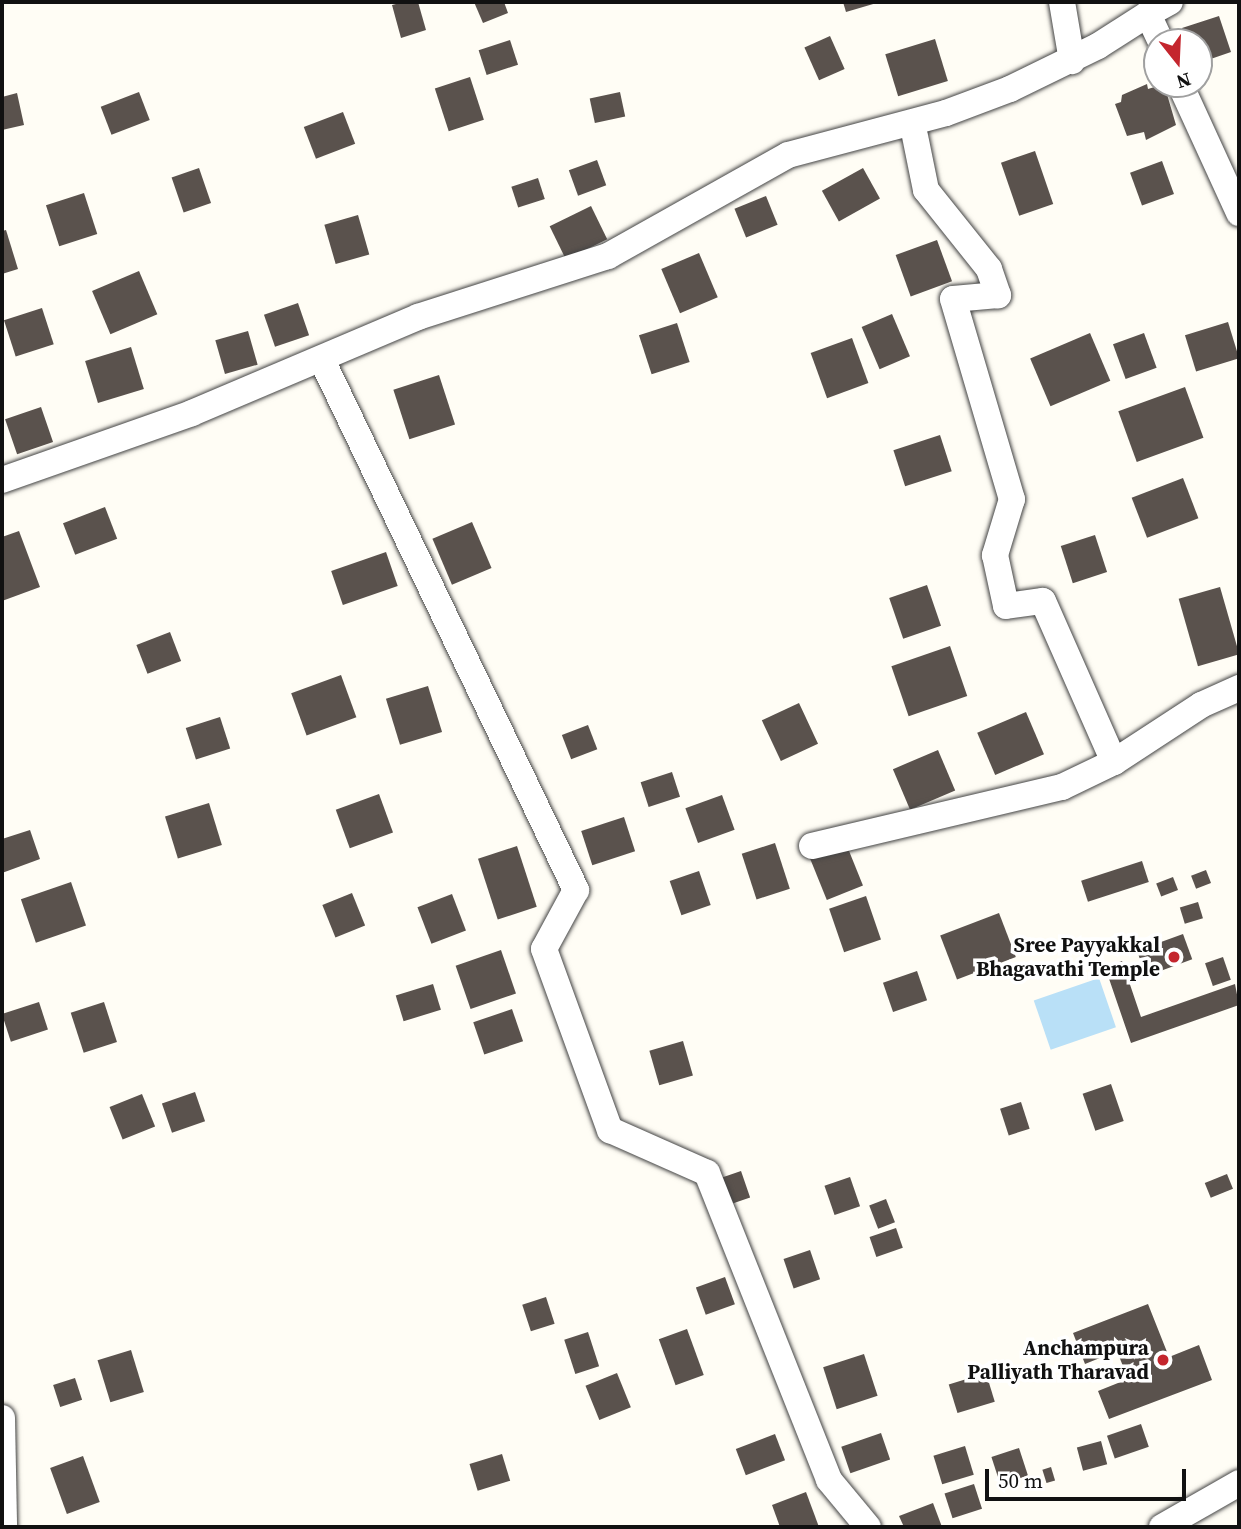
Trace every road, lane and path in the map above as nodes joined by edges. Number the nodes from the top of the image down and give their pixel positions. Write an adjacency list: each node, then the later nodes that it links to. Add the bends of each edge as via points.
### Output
1 (1062, 2): 4 (street)
2 (1159, 8): 3 (street); 4 (street)
3 (1160, 28)
4 (1072, 61): 8 (street, via 946,113 788,155 608,256 418,317)
5 (1186, 98): 7 (street)
6 (915, 136): 11 (street, via 926,190 989,269 998,295 953,299 1012,499 995,555 1006,606 1043,601)
7 (1239, 213)
8 (322, 360): 9 (street, via 86,454); 16 (street, via 576,890 544,949 610,1130 707,1173 829,1480)
9 (2, 480)
10 (1239, 688): 11 (street, via 1201,705)
11 (1114, 762): 12 (street, via 1062,787)
12 (812, 846)
13 (2, 1418): 15 (street)
14 (1239, 1483): 17 (street)
15 (4, 1527)
16 (869, 1527)
17 (1162, 1527)

